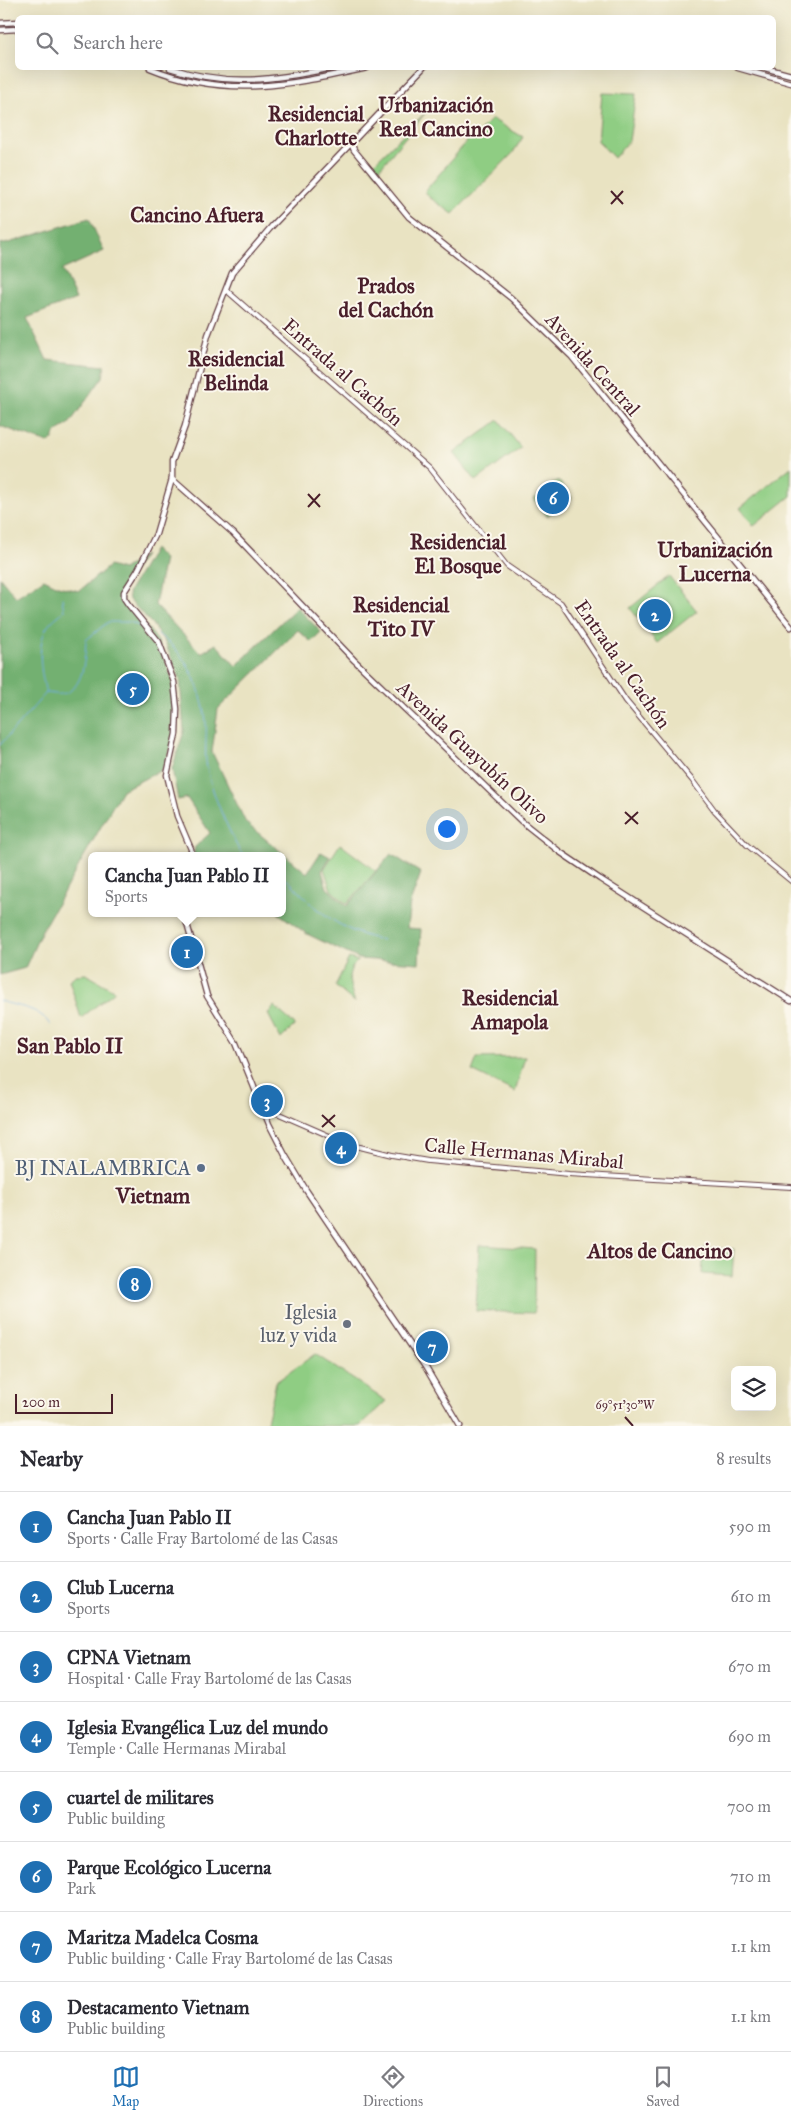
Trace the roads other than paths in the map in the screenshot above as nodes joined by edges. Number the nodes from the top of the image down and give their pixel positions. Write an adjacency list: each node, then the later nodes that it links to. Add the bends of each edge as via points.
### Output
1 (15, 22): 2 (main road)
2 (0, 23)
3 (15, 29): 4 (main road)
4 (0, 30)
5 (156, 70): 8 (main road, via 192,82 242,87 294,83)
6 (178, 70): 7 (main road, via 212,78 251,80)
7 (322, 70)
8 (357, 70)
9 (421, 70): 14 (main road)
10 (745, 70): 13 (main road)
11 (772, 70): 12 (main road)
12 (791, 75)
13 (791, 83)
14 (351, 143): 15 (main road, via 235,268); 17 (main road, Avenida Central, via 409,217 511,298 572,357)
15 (226, 290): 16 (main road, via 206,342 185,426 172,462); 19 (street, Entrada al Cachón, via 430,468 507,566 561,602 626,702 715,811 747,845)
16 (172, 479): 18 (main road, via 152,543 124,592 124,598 159,642 174,682 176,734 167,775 172,800); 21 (main road, Avenida Guayubín Olivo, via 233,532 354,660 521,821 600,879)
17 (791, 627)
18 (192, 852)
19 (791, 881)
20 (185, 917): 22 (main road, via 207,996 236,1043)
21 (791, 1001)
22 (262, 1107): 23 (street, Calle Hermanas Mirabal, via 348,1144 428,1161 569,1174); 24 (main road, via 304,1188 426,1368)
23 (791, 1187)
24 (460, 1426)

